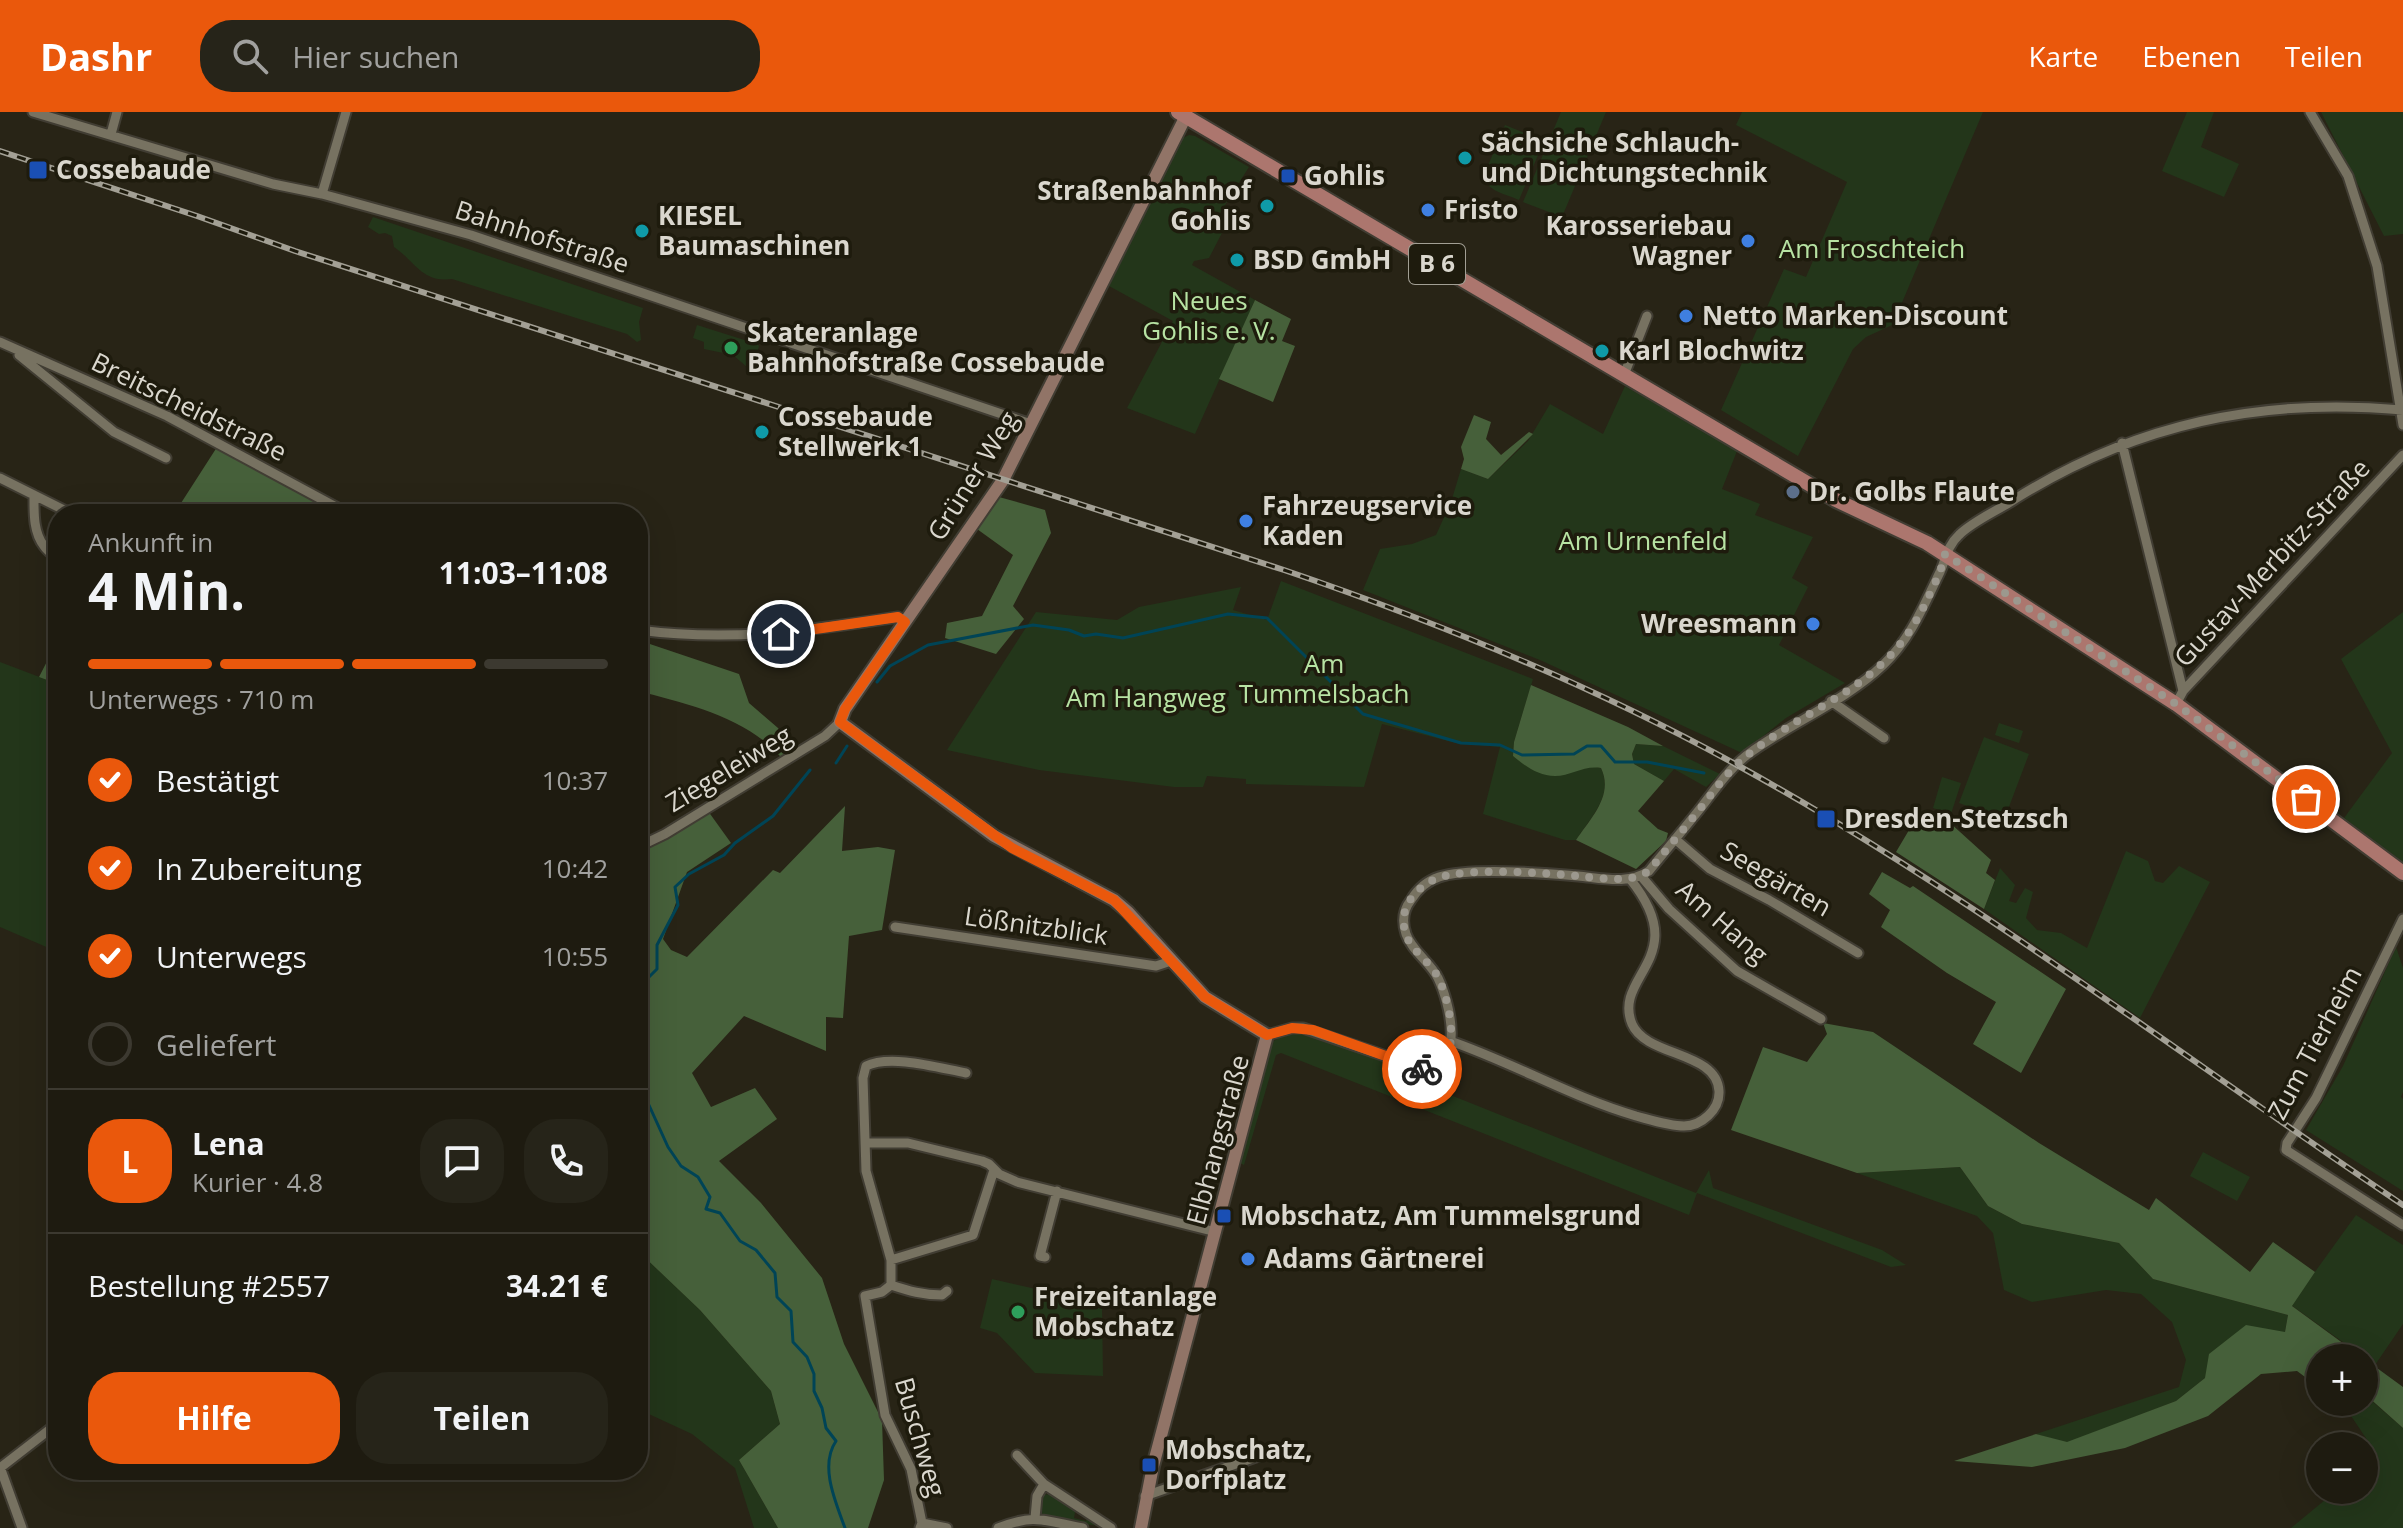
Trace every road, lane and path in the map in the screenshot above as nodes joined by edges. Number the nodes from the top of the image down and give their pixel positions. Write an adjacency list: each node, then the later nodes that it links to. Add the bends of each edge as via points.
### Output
1 (33, 112): 6 (street, Bahnhofstraße)
2 (117, 112): 6 (street)
3 (346, 112): 7 (street)
4 (2310, 112): 11 (street, via 2348,176 2377,266)
5 (1184, 113): 10 (main road, B 6); 12 (street, Grüner Weg)
6 (111, 134): 7 (street, Bahnhofstraße)
7 (322, 194): 12 (street, Bahnhofstraße, via 471,235)
8 (1647, 316): 10 (street)
9 (4, 343): 16 (street, Breitscheidstraße, via 114,432); 20 (street, Breitscheidstraße, via 167,416)
10 (1624, 375): 22 (main road, B 6, via 1836,500)
11 (2401, 409): 13 (street); 14 (street, via 2248,412)
12 (1031, 424): 23 (street, Grüner Weg, via 1003,480)
13 (2403, 425)
14 (2122, 443): 22 (street, via 2047,479 1959,535); 25 (street)
15 (2403, 455): 25 (street, Gustav-Merbitz-Straße)
16 (166, 458)
17 (0, 478): 18 (street)
18 (34, 495): 19 (street); 21 (street, via 37,533)
19 (52, 504)
20 (330, 504)
21 (48, 551)
22 (1945, 554): 25 (main road, B 6); 26 (street, via 1907,637 1878,669)
23 (905, 622): 24 (street, via 898,617 758,636); 27 (street, Grüner Weg)
24 (648, 631)
25 (2179, 697): 31 (main road, B 6)
26 (1831, 701): 28 (street); 29 (street, via 1744,757)
27 (840, 722): 30 (street, Ziegeleiweg); 36 (street, Elbhangstraße, via 1012,848 1114,900)
28 (1884, 738)
29 (1675, 839): 32 (street, via 1649,871); 35 (street, Seegärten, via 1710,869)
30 (648, 842)
31 (2403, 873)
32 (1635, 878): 37 (street, Am Hang, via 1737,971); 39 (street, via 1463,874 1439,877 1419,890 1405,910 1405,930 1439,979); 39 (street, via 1656,927 1650,961 1633,992 1632,1024 1644,1040 1713,1075 1719,1092 1714,1109 1702,1122 1685,1126 1604,1107)
33 (2403, 919): 44 (street, Zum Tierheim, via 2286,1150)
34 (895, 927): 36 (street, Lößnitzblick, via 1156,966)
35 (1858, 953)
36 (1171, 961): 38 (street, Elbhangstraße, via 1212,1004)
37 (1821, 1019)
38 (1267, 1035): 39 (street, via 1292,1028 1313,1030 1424,1069 1445,1061); 45 (street, Elbhangstraße)
39 (1450, 1041)
40 (966, 1073): 41 (street, via 902,1063 866,1066)
41 (865, 1143): 42 (street, via 908,1143 982,1161); 47 (street, via 869,1186)
42 (994, 1170): 43 (street, via 1017,1182); 47 (street, via 973,1235)
43 (1057, 1191): 45 (street); 46 (street, via 1040,1256)
44 (2403, 1225)
45 (1216, 1232): 55 (street, Elbhangstraße)
46 (1045, 1257)
47 (891, 1260): 48 (street)
48 (891, 1285): 49 (street, via 930,1295); 57 (street, Buschweg, via 865,1296 885,1415 911,1469)
49 (947, 1291)
50 (48, 1431): 53 (street)
51 (1267, 1453): 55 (street)
52 (1017, 1455): 54 (street)
53 (0, 1467): 58 (street)
54 (1044, 1484): 56 (street); 62 (street)
55 (1145, 1496): 63 (street, Elbhangstraße)
56 (1035, 1518): 60 (street); 61 (street)
57 (921, 1526): 59 (street, Buschweg)
58 (22, 1528)
59 (947, 1528)
60 (998, 1528)
61 (1083, 1528)
62 (1111, 1528)
63 (1141, 1528)

